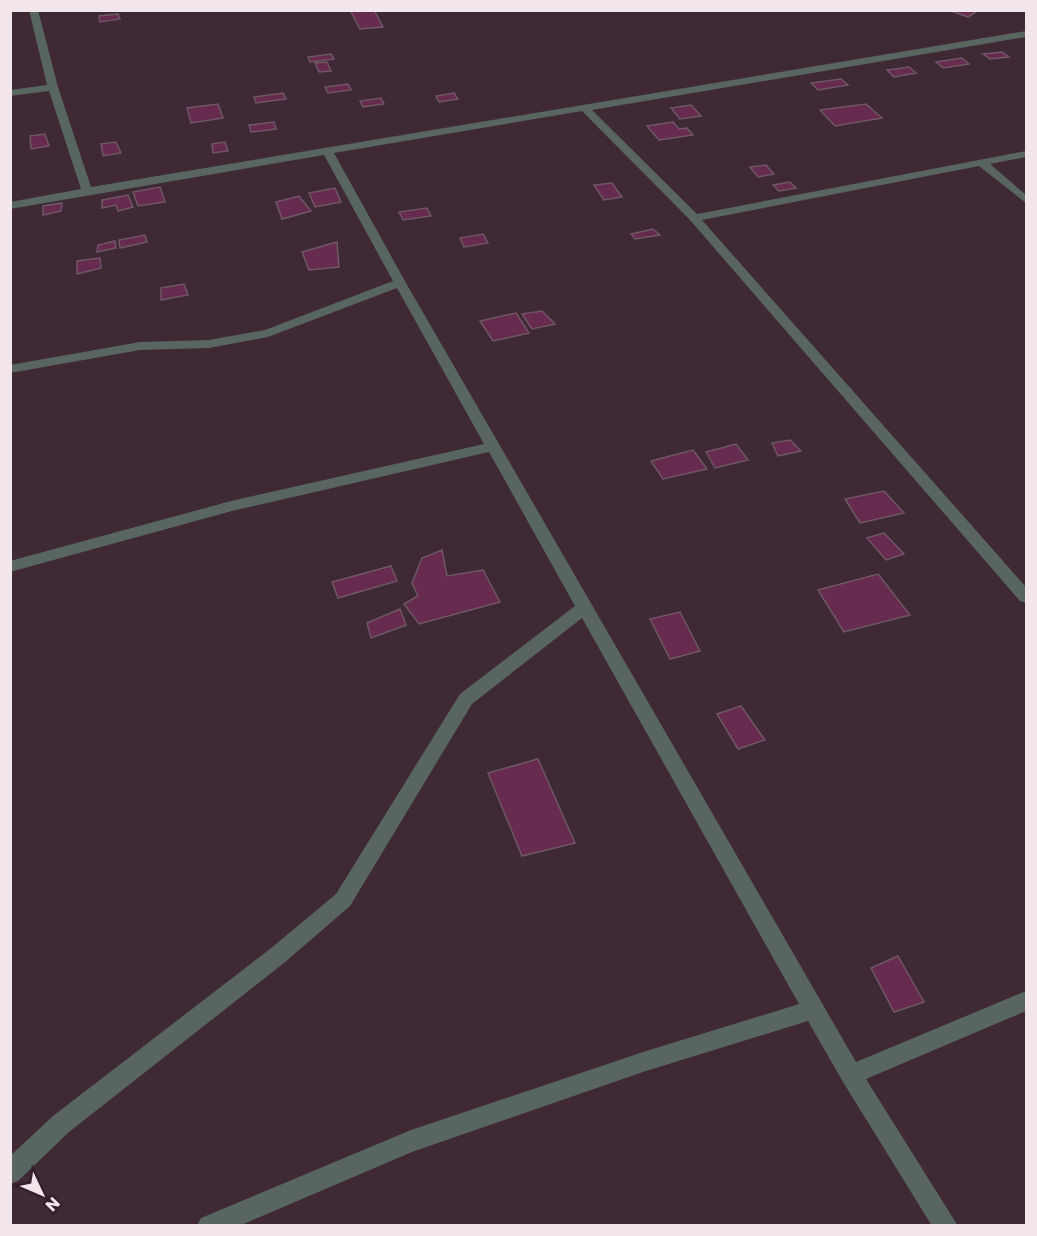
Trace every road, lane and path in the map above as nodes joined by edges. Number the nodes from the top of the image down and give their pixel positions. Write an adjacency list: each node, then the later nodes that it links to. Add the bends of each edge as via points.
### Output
1 (33, 10): 3 (street)
2 (1026, 34): 5 (street)
3 (53, 87): 4 (street); 9 (street)
4 (10, 93)
5 (585, 108): 6 (street); 12 (street)
6 (328, 151): 9 (street); 13 (street)
7 (1026, 154): 8 (street)
8 (982, 163): 10 (street); 12 (street)
9 (87, 191): 11 (street)
10 (1026, 200)
11 (10, 206)
12 (694, 218): 17 (street)
13 (400, 283): 14 (street, via 268,333 209,344 140,346); 15 (street)
14 (10, 369)
15 (494, 446): 16 (street, via 231,506); 18 (street)
16 (10, 567)
17 (1026, 597)
18 (585, 607): 20 (street); 22 (street, via 466,699 343,900 61,1124)
19 (1026, 1001): 21 (street)
20 (814, 1010): 21 (street); 23 (street, via 643,1062 411,1141)
21 (851, 1075): 24 (street)
22 (10, 1173)
23 (208, 1226)
24 (946, 1226)

